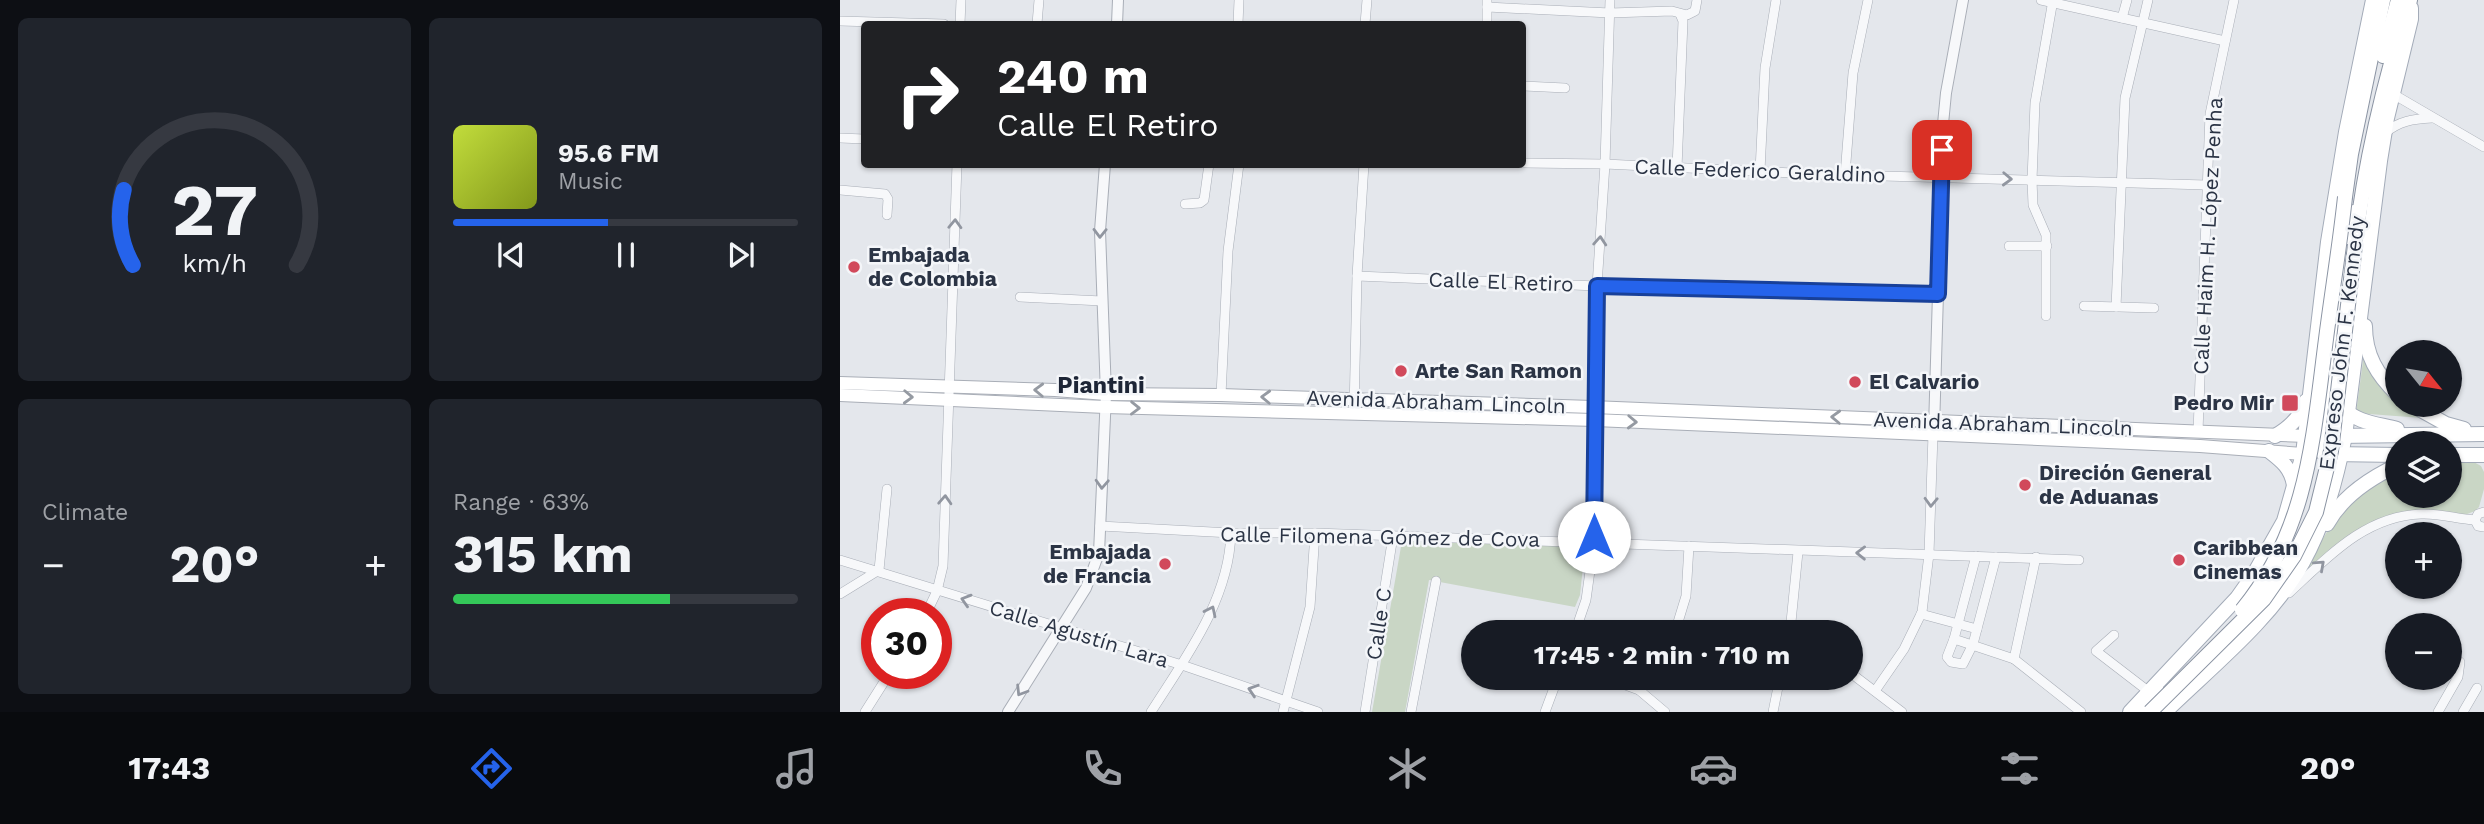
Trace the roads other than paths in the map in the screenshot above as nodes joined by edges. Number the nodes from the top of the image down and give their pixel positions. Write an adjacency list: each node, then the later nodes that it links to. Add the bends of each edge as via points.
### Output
1 (961, 0): 25 (street)
2 (1039, 0): 26 (street)
3 (1118, 0): 27 (street)
4 (1239, 0): 28 (street)
5 (1367, 0): 29 (street)
6 (1610, 0): 21 (street)
7 (1697, 0): 22 (street, via 1692,14)
8 (1776, 0): 49 (street, via 1765,68)
9 (1868, 0): 50 (street, via 1853,73)
10 (1963, 0): 51 (street, via 1945,93)
11 (2041, 0): 19 (street)
12 (2127, 0): 23 (street)
13 (2148, 0): 31 (street)
14 (2234, 0): 32 (street, Calle Haim H. López Penha)
15 (2373, 0): 74 (main road, via 2332,217)
16 (2383, 0): 164 (main road, Expreso John F. Kennedy, bridge, via 2351,154 2315,431 2295,516 2278,557 2255,594)
17 (2398, 0): 35 (main road, via 2384,52)
18 (2410, 0): 35 (main road, Expreso John F. Kennedy)
19 (2053, 1): 23 (street); 52 (street, via 2035,103)
20 (1487, 4): 21 (street)
21 (1610, 13): 22 (street); 42 (street)
22 (1680, 14): 48 (street)
23 (2122, 18): 31 (street)
24 (840, 21): 30 (street)
25 (960, 21)
26 (1037, 21)
27 (1117, 21)
28 (1238, 21)
29 (1366, 21)
30 (861, 22)
31 (2144, 23): 32 (street); 53 (street, via 2125,98)
32 (2225, 41): 55 (street, Calle Haim H. López Penha, via 2210,114)
33 (1526, 86): 34 (street)
34 (1564, 88)
35 (2387, 97): 36 (street); 37 (main road); 54 (main road, Expreso John F. Kennedy)
36 (2432, 118): 37 (street, via 2406,121); 40 (street)
37 (2385, 133): 59 (main road)
38 (840, 138): 39 (street)
39 (861, 139)
40 (2484, 147)
41 (1526, 163): 42 (street, Calle Federico Geraldino)
42 (1605, 164): 48 (street, Calle Federico Geraldino); 63 (street, one-way to 42)
43 (957, 168): 75 (street, one-way to 43)
44 (1105, 168): 66 (street, one-way to 66)
45 (1208, 168): 57 (street, via 1204,200)
46 (1238, 168): 77 (street, via 1227,251)
47 (1364, 168): 62 (street)
48 (1677, 168): 49 (street, Calle Federico Geraldino)
49 (1760, 171): 50 (street, Calle Federico Geraldino)
50 (1845, 175): 51 (street, Calle Federico Geraldino)
51 (1941, 178): 52 (street, Calle Federico Geraldino, one-way to 52); 64 (street)
52 (2032, 180): 53 (street, Calle Federico Geraldino); 61 (street, via 2033,205)
53 (2120, 182): 55 (street, Calle Federico Geraldino); 68 (street)
54 (2362, 183): 71 (main road, via 2346,242); 165 (main road, Expreso John F. Kennedy, bridge, via 2333,440 2316,512 2294,556 2264,599)
55 (2207, 186): 85 (street, Calle Haim H. López Penha)
56 (840, 190): 58 (street, via 885,194)
57 (1185, 204)
58 (887, 215)
59 (2372, 226): 72 (main road, via 2366,346); 81 (main road)
60 (2009, 246): 61 (street)
61 (2047, 246): 70 (street)
62 (1357, 276): 63 (street, Calle El Retiro); 79 (street)
63 (1597, 286): 64 (street, Calle El Retiro); 80 (street)
64 (1938, 294): 83 (street)
65 (1020, 297): 66 (street)
66 (1102, 301): 78 (street)
67 (2084, 306): 68 (street)
68 (2116, 307): 69 (street)
69 (2154, 308)
70 (2046, 316)
71 (2331, 380): 81 (main road); 89 (main road)
72 (2385, 380)
73 (840, 383): 75 (main road, Avenida Abraham Lincoln)
74 (2312, 383): 90 (main road, via 2299,416); 91 (main road)
75 (950, 393): 76 (main road, Avenida Abraham Lincoln, one-way to 75); 78 (main road, Avenida Abraham Lincoln); 124 (street, one-way to 75, via 943,566)
76 (840, 395)
77 (1221, 396): 78 (main road, Avenida Abraham Lincoln); 79 (main road, Avenida Abraham Lincoln, one-way to 77)
78 (1106, 401): 79 (main road, Avenida Abraham Lincoln, one-way to 79); 106 (street, one-way to 106)
79 (1354, 406): 80 (main road, Avenida Abraham Lincoln)
80 (1595, 414): 83 (main road, Avenida Abraham Lincoln); 112 (street)
81 (2348, 414): 84 (main road); 92 (main road)
82 (2433, 417): 88 (main road)
83 (1934, 428): 85 (main road, Avenida Abraham Lincoln); 93 (main road, Avenida Abraham Lincoln); 115 (street, one-way to 115)
84 (2410, 431)
85 (2198, 432): 90 (main road, Avenida Abraham Lincoln)
86 (2385, 434): 92 (main road, Avenida Abraham Lincoln)
87 (2462, 434): 88 (main road)
88 (2483, 434)
89 (2326, 435): 91 (main road, Avenida Abraham Lincoln); 92 (main road, Avenida Abraham Lincoln); 94 (main road)
90 (2275, 436): 91 (main road, Avenida Abraham Lincoln)
91 (2306, 436): 95 (main road)
92 (2345, 436): 96 (main road)
93 (2269, 451): 95 (main road, Avenida Abraham Lincoln); 101 (main road, via 2291,470)
94 (2323, 453): 95 (main road, Avenida Abraham Lincoln); 96 (main road, Avenida Abraham Lincoln)
95 (2303, 454): 101 (main road)
96 (2342, 454): 97 (main road, Avenida Abraham Lincoln); 107 (main road)
97 (2385, 454)
98 (2462, 456): 99 (main road)
99 (2481, 458)
100 (2385, 472): 121 (main road, via 2347,498)
101 (2294, 488): 105 (main road)
102 (887, 489): 122 (street)
103 (2484, 512): 104 (street)
104 (2476, 520): 108 (street); 132 (street, one-way to 104, via 2342,545 2377,523 2420,514)
105 (2284, 521): 107 (main road, via 2303,500 2321,510); 148 (main road, via 2237,598)
106 (1100, 526): 109 (street, Calle Filomena Gómez de Cova); 133 (street, via 1091,577)
107 (2320, 526): 121 (main road)
108 (2484, 527)
109 (1231, 533): 110 (street, Calle Filomena Gómez de Cova); 139 (street, one-way to 109, via 1224,583)
110 (1315, 533): 111 (street, Calle Filomena Gómez de Cova); 149 (street, via 1310,607)
111 (1393, 536): 112 (street, Calle Filomena Gómez de Cova); 156 (street, Calle C)
112 (1594, 542): 113 (street, Calle Filomena Gómez de Cova); 128 (street)
113 (1689, 546): 114 (street, Calle Filomena Gómez de Cova); 129 (street, via 1686,596)
114 (1798, 552): 115 (street, Calle Filomena Gómez de Cova, one-way to 114); 130 (street)
115 (1929, 554): 116 (street, Calle Filomena Gómez de Cova); 127 (street)
116 (1976, 556): 117 (street, Calle Filomena Gómez de Cova); 131 (street)
117 (1996, 557): 118 (street, Calle Filomena Gómez de Cova); 134 (street)
118 (2036, 557): 120 (street, Calle Filomena Gómez de Cova); 138 (street)
119 (840, 560): 122 (street, Calle Agustín Lara)
120 (2079, 560)
121 (2302, 564): 132 (main road)
122 (879, 570): 124 (street, Calle Agustín Lara); 125 (street)
123 (1436, 581): 157 (street)
124 (937, 591): 126 (street); 133 (street, Calle Agustín Lara, one-way to 124)
125 (840, 594)
126 (934, 598)
127 (1921, 614): 131 (street); 147 (street)
128 (1578, 620)
129 (1679, 620)
130 (1793, 620)
131 (1957, 625): 134 (street); 136 (street)
132 (2251, 627): 150 (main road)
133 (1060, 629): 139 (street, Calle Agustín Lara); 152 (street, one-way to 152)
134 (1977, 629): 137 (street)
135 (2114, 635): 148 (street, via 2096,651)
136 (1954, 639): 137 (street); 137 (street, via 1947,657 1958,664 1966,661)
137 (1973, 644): 138 (street)
138 (2014, 659): 162 (street)
139 (1182, 665): 149 (street, Calle Agustín Lara, one-way to 139); 153 (street)
140 (1863, 682): 147 (street)
141 (2477, 688): 167 (street)
142 (880, 689): 151 (street)
143 (1553, 690): 158 (street)
144 (1639, 690): 159 (street)
145 (1777, 690): 160 (street)
146 (2450, 690): 166 (street)
147 (1875, 691): 161 (street)
148 (2148, 691): 163 (main road)
149 (1286, 701): 154 (street); 155 (street, Calle Agustín Lara)
150 (2167, 711)
151 (865, 712)
152 (1008, 712)
153 (1152, 712)
154 (1283, 712)
155 (1318, 712)
156 (1366, 712)
157 (1410, 712)
158 (1545, 712)
159 (1665, 712)
160 (1773, 712)
161 (1902, 712)
162 (2081, 712)
163 (2130, 712)
164 (2139, 712)
165 (2150, 712)
166 (2438, 712)
167 (2463, 712)

